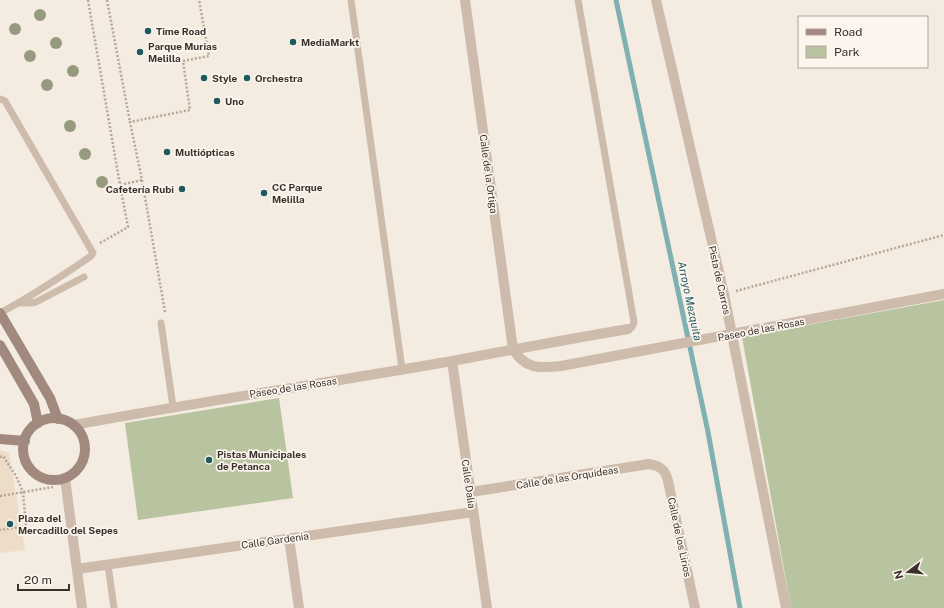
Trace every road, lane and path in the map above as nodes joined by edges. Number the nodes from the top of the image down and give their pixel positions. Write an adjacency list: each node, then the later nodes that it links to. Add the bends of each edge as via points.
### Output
1 (88, 0): 10 (path, via 120,184)
2 (107, 0): 9 (path)
3 (199, 0): 9 (path, via 209,56 183,61 190,110)
4 (351, 0): 24 (lane)
5 (465, 0): 22 (street, Calle de la Ortiga)
6 (578, 0): 19 (lane, via 634,322)
7 (656, 0): 13 (street, Pista de Carros)
8 (0, 98): 15 (lane, via 5,101 93,253)
9 (130, 122): 10 (path)
10 (142, 180): 17 (path)
11 (944, 235): 13 (path)
12 (84, 277): 15 (lane, via 36,302)
13 (724, 294): 20 (street, Pista de Carros)
14 (944, 294): 20 (street, Paseo de las Rosas)
15 (20, 303): 16 (lane)
16 (0, 313): 26 (street, via 50,398)
17 (166, 314)
18 (161, 323): 25 (lane)
19 (628, 330): 22 (street, Paseo de las Rosas)
20 (732, 334): 22 (street, Paseo de las Rosas, via 545,368 530,365 518,357); 47 (street, Pista de Carros)
21 (0, 345): 27 (street, via 34,404)
22 (513, 349): 23 (street, Paseo de las Rosas)
23 (452, 361): 24 (street, Paseo de las Rosas); 35 (street, Calle Dalia)
24 (402, 369): 25 (street, Paseo de las Rosas)
25 (173, 407): 28 (street, Paseo de las Rosas)
26 (58, 419): 27 (street); 28 (street)
27 (38, 423): 30 (street, via 30,430)
28 (74, 425): 33 (street, via 83,439 85,455 78,469)
29 (0, 439): 30 (street)
30 (25, 441): 33 (street, via 24,454 33,472 45,479)
31 (0, 457): 34 (path, via 3,456)
32 (662, 468): 35 (street, Calle de las Orquídeas, via 649,464); 46 (street, Calle de los Lirios, via 668,481)
33 (65, 482): 34 (path); 41 (street)
34 (23, 492): 36 (path); 38 (path, via 26,526)
35 (470, 492): 37 (street, Calle Dalia)
36 (0, 496)
37 (473, 512): 39 (street, Calle Gardenia); 45 (street, Calle Dalia)
38 (0, 530)
39 (289, 538): 40 (street, Calle Gardenia); 44 (street)
40 (108, 564): 41 (street, Calle Gardenia); 43 (lane)
41 (77, 569): 42 (street)
42 (82, 608)
43 (114, 608)
44 (299, 608)
45 (486, 608)
46 (695, 608)
47 (786, 608)

